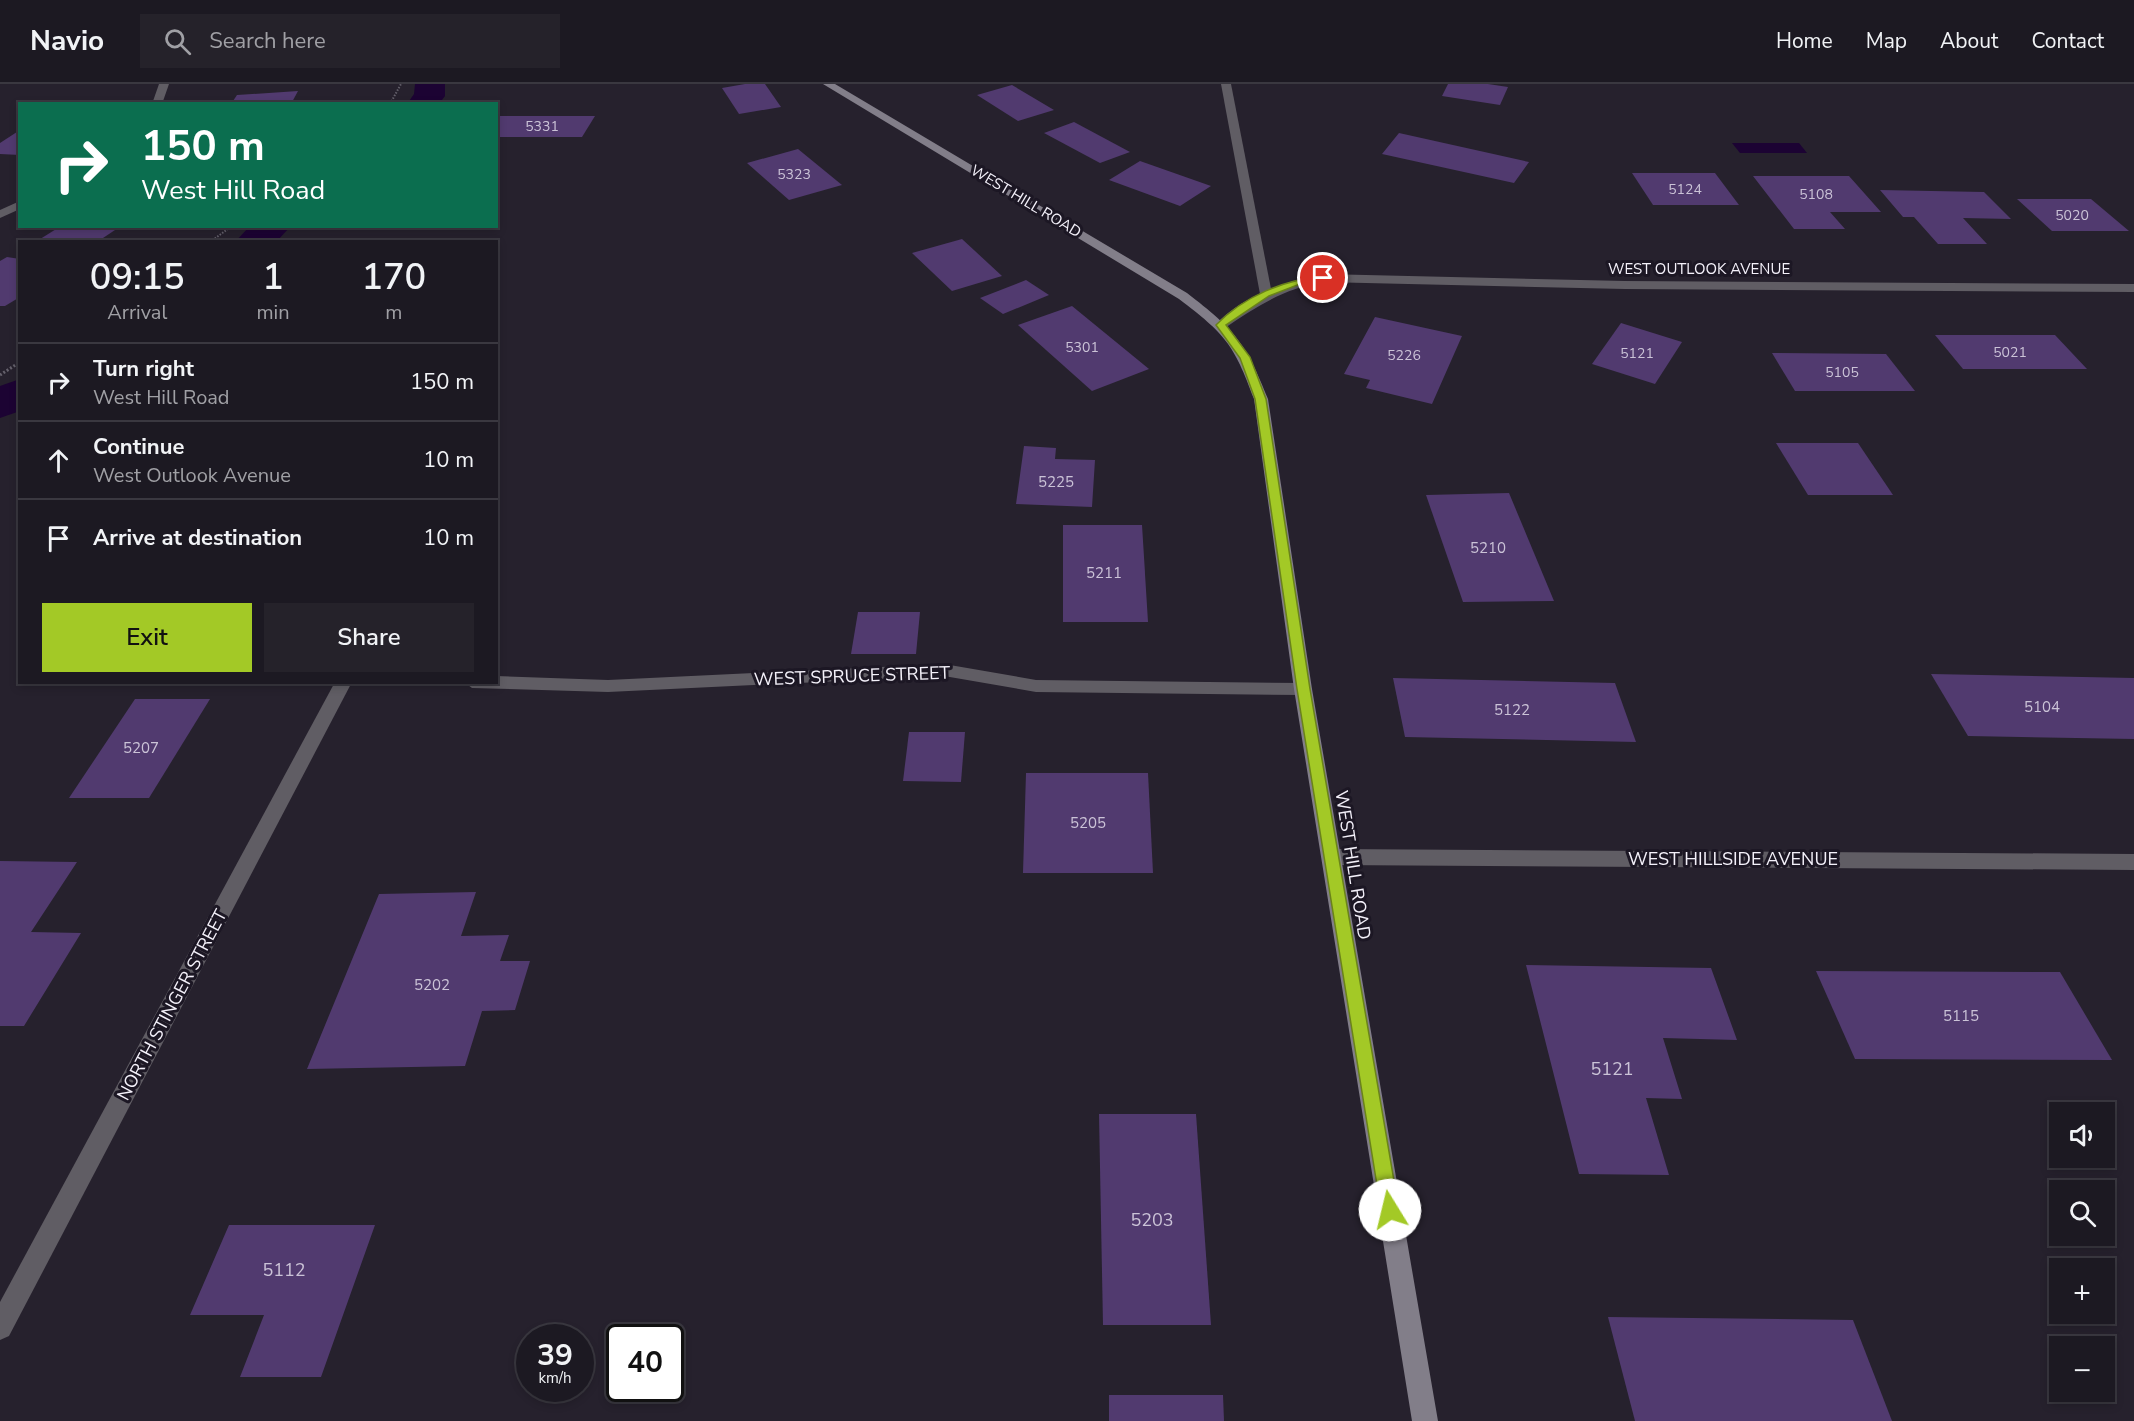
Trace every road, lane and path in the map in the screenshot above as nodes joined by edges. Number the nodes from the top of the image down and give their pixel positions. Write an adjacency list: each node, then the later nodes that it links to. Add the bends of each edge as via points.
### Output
1 (164, 84): 5 (street)
2 (401, 84): 6 (path)
3 (828, 84): 13 (street, WEST HILL ROAD, via 1183,296)
4 (1226, 84): 12 (street)
5 (159, 102)
6 (391, 102)
7 (18, 205): 8 (street)
8 (0, 215)
9 (229, 228): 10 (path)
10 (213, 240)
11 (2134, 288): 12 (street, WEST OUTLOOK AVENUE, via 1625,285 1323,278 1298,281)
12 (1266, 294): 13 (street)
13 (1221, 325): 18 (street, WEST HILL ROAD, via 1245,357 1261,399)
14 (18, 363): 15 (path)
15 (0, 375)
16 (498, 683): 18 (street, WEST SPRUCE STREET, via 608,686 945,670 1036,686)
17 (343, 684): 21 (street, NORTH STINGER STREET)
18 (1303, 689): 19 (street, WEST HILL ROAD)
19 (1332, 857): 20 (street, WEST HILLSIDE AVENUE); 22 (street, WEST HILL ROAD)
20 (2134, 862)
21 (0, 1327)
22 (1425, 1421)

